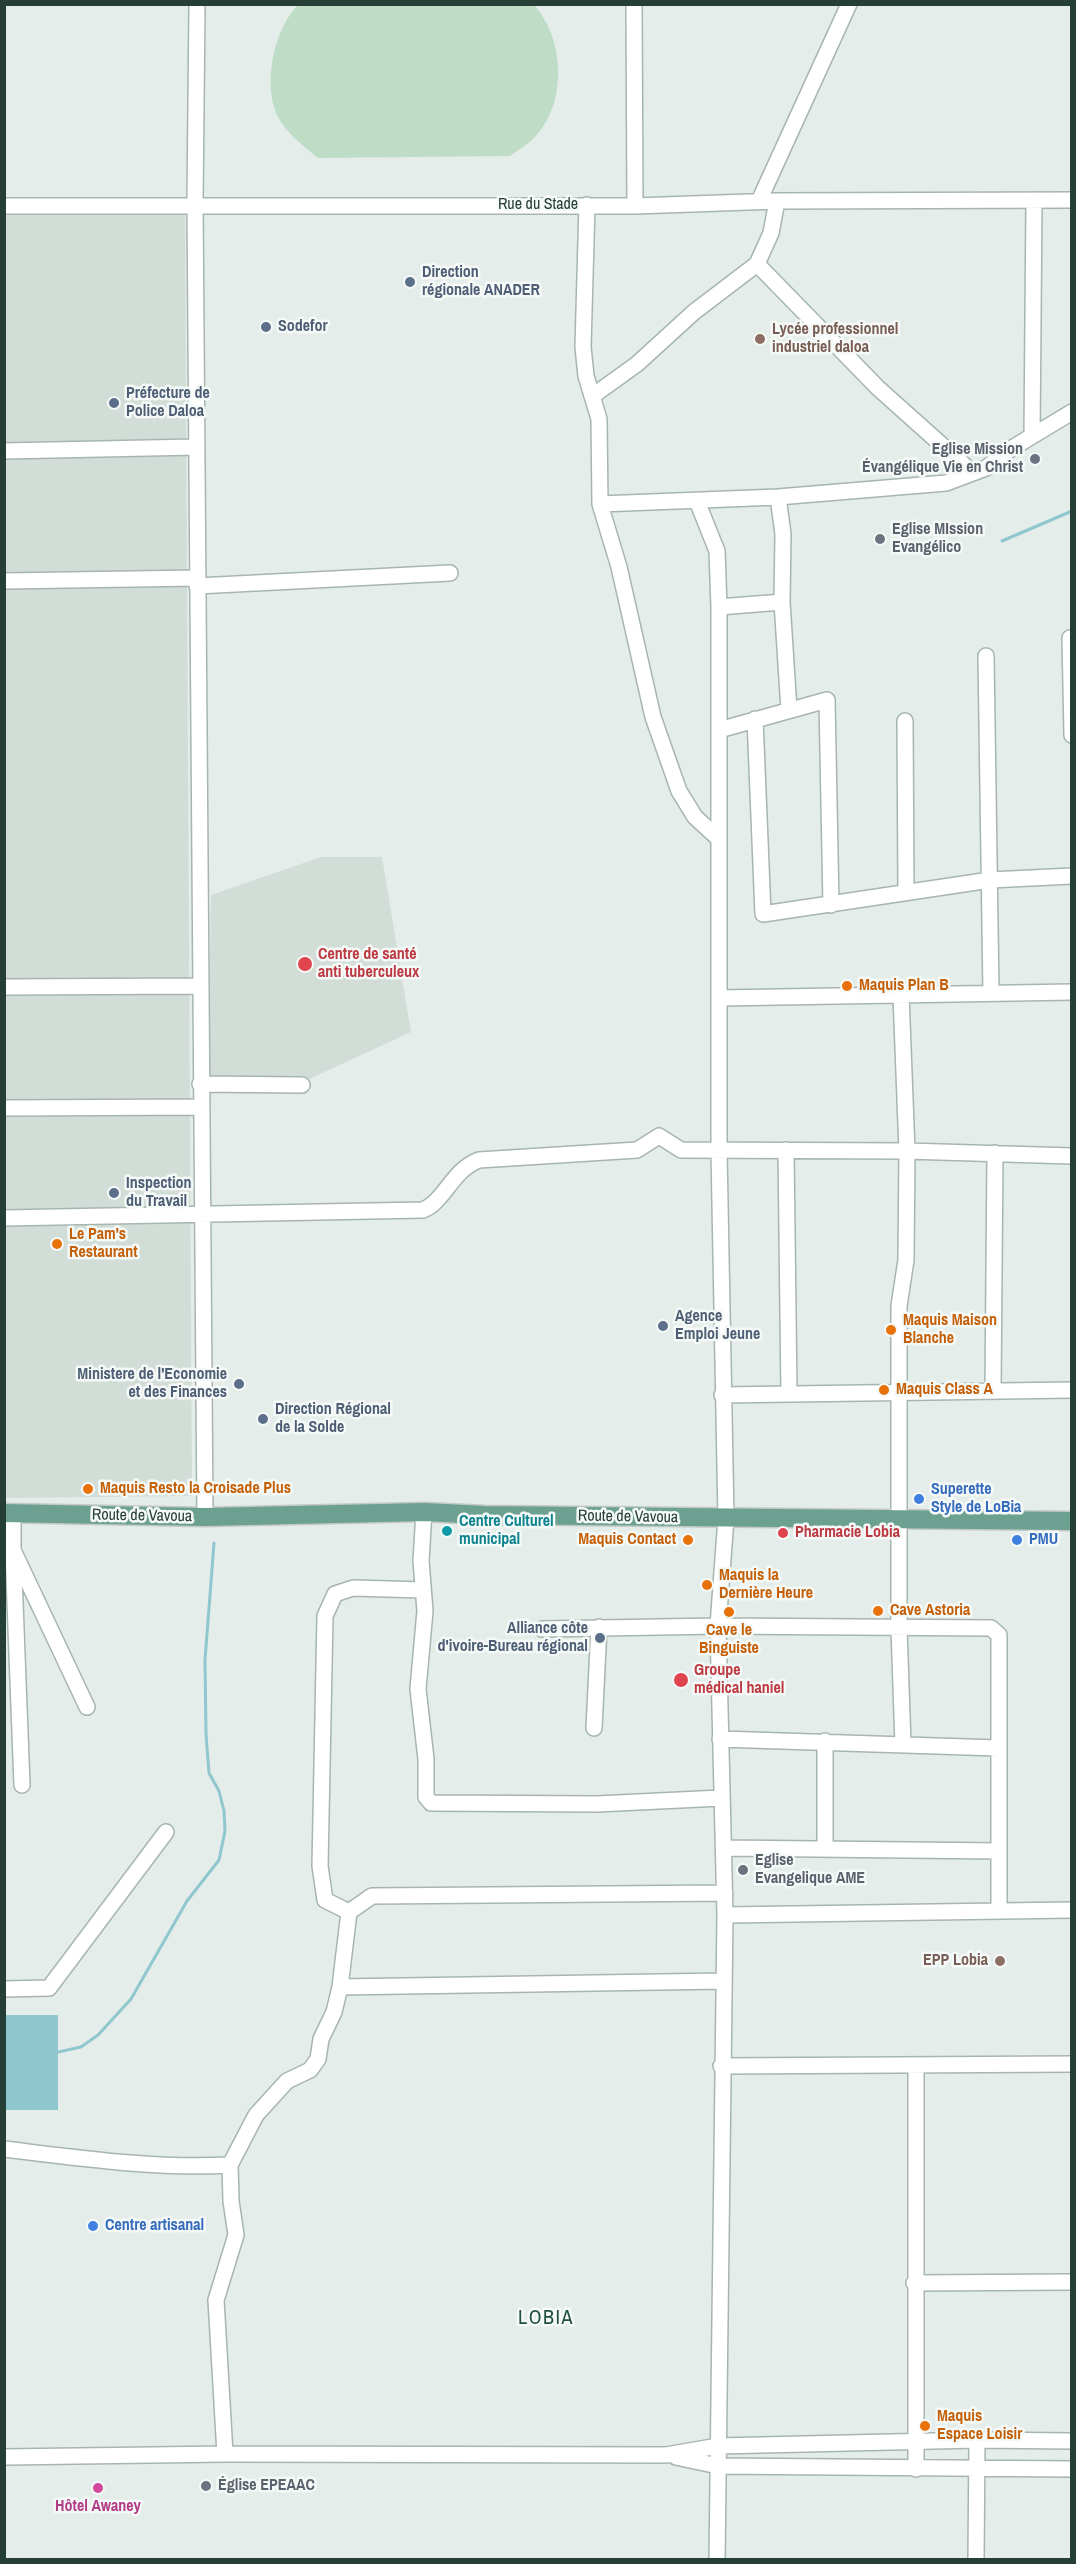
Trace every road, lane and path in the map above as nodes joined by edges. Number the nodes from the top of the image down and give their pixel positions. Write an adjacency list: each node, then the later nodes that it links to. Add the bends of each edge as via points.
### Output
1 (197, 4): 8 (street)
2 (634, 4): 11 (street)
3 (849, 4): 6 (street)
4 (1034, 200): 5 (street, Rue du Stade); 7 (street, Rue du Stade); 15 (street)
5 (1071, 200)
6 (759, 201): 7 (street, Rue du Stade); 11 (street, Rue du Stade)
7 (777, 201): 12 (street, via 771,233)
8 (195, 204): 9 (street, Rue du Stade); 10 (street, Rue du Stade); 16 (street)
9 (587, 205): 11 (street, Rue du Stade); 13 (street, via 584,347 586,376)
10 (4, 206)
11 (635, 206)
12 (757, 264): 13 (street); 18 (street, via 878,388)
13 (594, 394): 21 (street, via 599,419)
14 (1071, 412): 15 (street)
15 (1032, 436): 18 (street)
16 (196, 447): 17 (street); 24 (street)
17 (4, 451)
18 (973, 473): 19 (street, via 946,483)
19 (778, 497): 20 (street); 25 (street, via 783,534)
20 (697, 501): 21 (street); 26 (street, via 717,551)
21 (600, 504): 34 (street, via 628,602 652,717 679,791 695,818)
22 (450, 573): 24 (street)
23 (4, 580): 24 (street)
24 (197, 582): 39 (street)
25 (782, 602): 26 (street); 29 (street)
26 (719, 607): 32 (street)
27 (1070, 638): 33 (street)
28 (986, 656): 36 (street)
29 (789, 710): 30 (street); 38 (street, via 828,702)
30 (755, 720): 32 (street); 38 (street, via 762,912)
31 (905, 721): 37 (street)
32 (719, 729): 34 (street)
33 (1071, 735)
34 (719, 839): 44 (street)
35 (1071, 876): 36 (street)
36 (990, 880): 37 (street); 42 (street)
37 (906, 892): 38 (street)
38 (831, 905)
39 (199, 986): 40 (street); 45 (street)
40 (4, 987)
41 (1071, 992): 42 (street)
42 (991, 993): 43 (street)
43 (901, 995): 44 (street); 51 (street)
44 (720, 998): 50 (street)
45 (200, 1084): 46 (street); 47 (street)
46 (302, 1086)
47 (200, 1107): 48 (street); 54 (street)
48 (4, 1108)
49 (786, 1150): 50 (street); 51 (street); 59 (street)
50 (718, 1151): 54 (street, via 681,1150 659,1136 637,1150 479,1160 466,1165 431,1207 423,1210); 60 (street)
51 (907, 1151): 52 (street); 58 (street, via 906,1260 899,1306)
52 (994, 1153): 53 (street); 57 (street)
53 (1071, 1156)
54 (201, 1215): 55 (street); 63 (street)
55 (4, 1218)
56 (1071, 1390): 57 (street)
57 (993, 1391): 58 (street)
58 (900, 1392): 59 (street); 65 (street)
59 (789, 1394): 60 (street)
60 (722, 1395): 64 (street)
61 (424, 1512): 63 (main road, Route de Vavoua); 64 (main road, Route de Vavoua); 68 (street)
62 (9, 1513): 63 (main road, Route de Vavoua); 67 (street)
63 (205, 1517)
64 (726, 1518): 65 (main road, Route de Vavoua); 69 (street)
65 (898, 1519): 66 (main road, Route de Vavoua); 71 (street)
66 (1071, 1521)
67 (13, 1550): 73 (street); 79 (street)
68 (423, 1590): 80 (street, via 425,1611 418,1689 426,1797 431,1803 597,1804); 88 (street, via 353,1588 334,1594 326,1616 320,1866 325,1900)
69 (718, 1626): 70 (street); 71 (street); 75 (street)
70 (598, 1627): 72 (street); 74 (street)
71 (899, 1628): 77 (street); 78 (street, via 977,1626 991,1628 999,1635)
72 (542, 1629)
73 (87, 1707)
74 (594, 1728)
75 (720, 1739): 76 (street); 80 (street)
76 (825, 1741): 77 (street); 83 (street)
77 (903, 1745): 78 (street)
78 (998, 1748): 84 (street)
79 (22, 1785)
80 (721, 1798): 82 (street)
81 (166, 1832): 92 (street, via 49,1988)
82 (724, 1848): 83 (street); 85 (street)
83 (825, 1848): 84 (street)
84 (999, 1851): 87 (street)
85 (725, 1893): 88 (street, via 372,1896); 89 (street)
86 (1071, 1910): 87 (street)
87 (999, 1911): 89 (street)
88 (349, 1912): 91 (street)
89 (725, 1916): 90 (street)
90 (723, 1981): 91 (street); 94 (street)
91 (340, 1987): 97 (street, via 318,2059 310,2070 287,2081 256,2115)
92 (4, 1989)
93 (1071, 2064): 95 (street)
94 (721, 2066): 95 (street); 103 (street)
95 (915, 2066): 99 (street)
96 (4, 2149): 97 (street, via 137,2163)
97 (230, 2165): 104 (street, via 236,2235 216,2300)
98 (1071, 2282): 99 (street)
99 (914, 2283): 102 (street)
100 (977, 2440): 101 (street); 102 (street); 109 (street)
101 (1071, 2441)
102 (915, 2443): 103 (street); 108 (street)
103 (718, 2446): 105 (street); 107 (street)
104 (225, 2454): 105 (street); 106 (street)
105 (666, 2455): 107 (street)
106 (4, 2457)
107 (718, 2466): 108 (street); 111 (street)
108 (916, 2469): 109 (street)
109 (977, 2469): 110 (street); 112 (street)
110 (1071, 2469)
111 (717, 2559)
112 (976, 2559)

